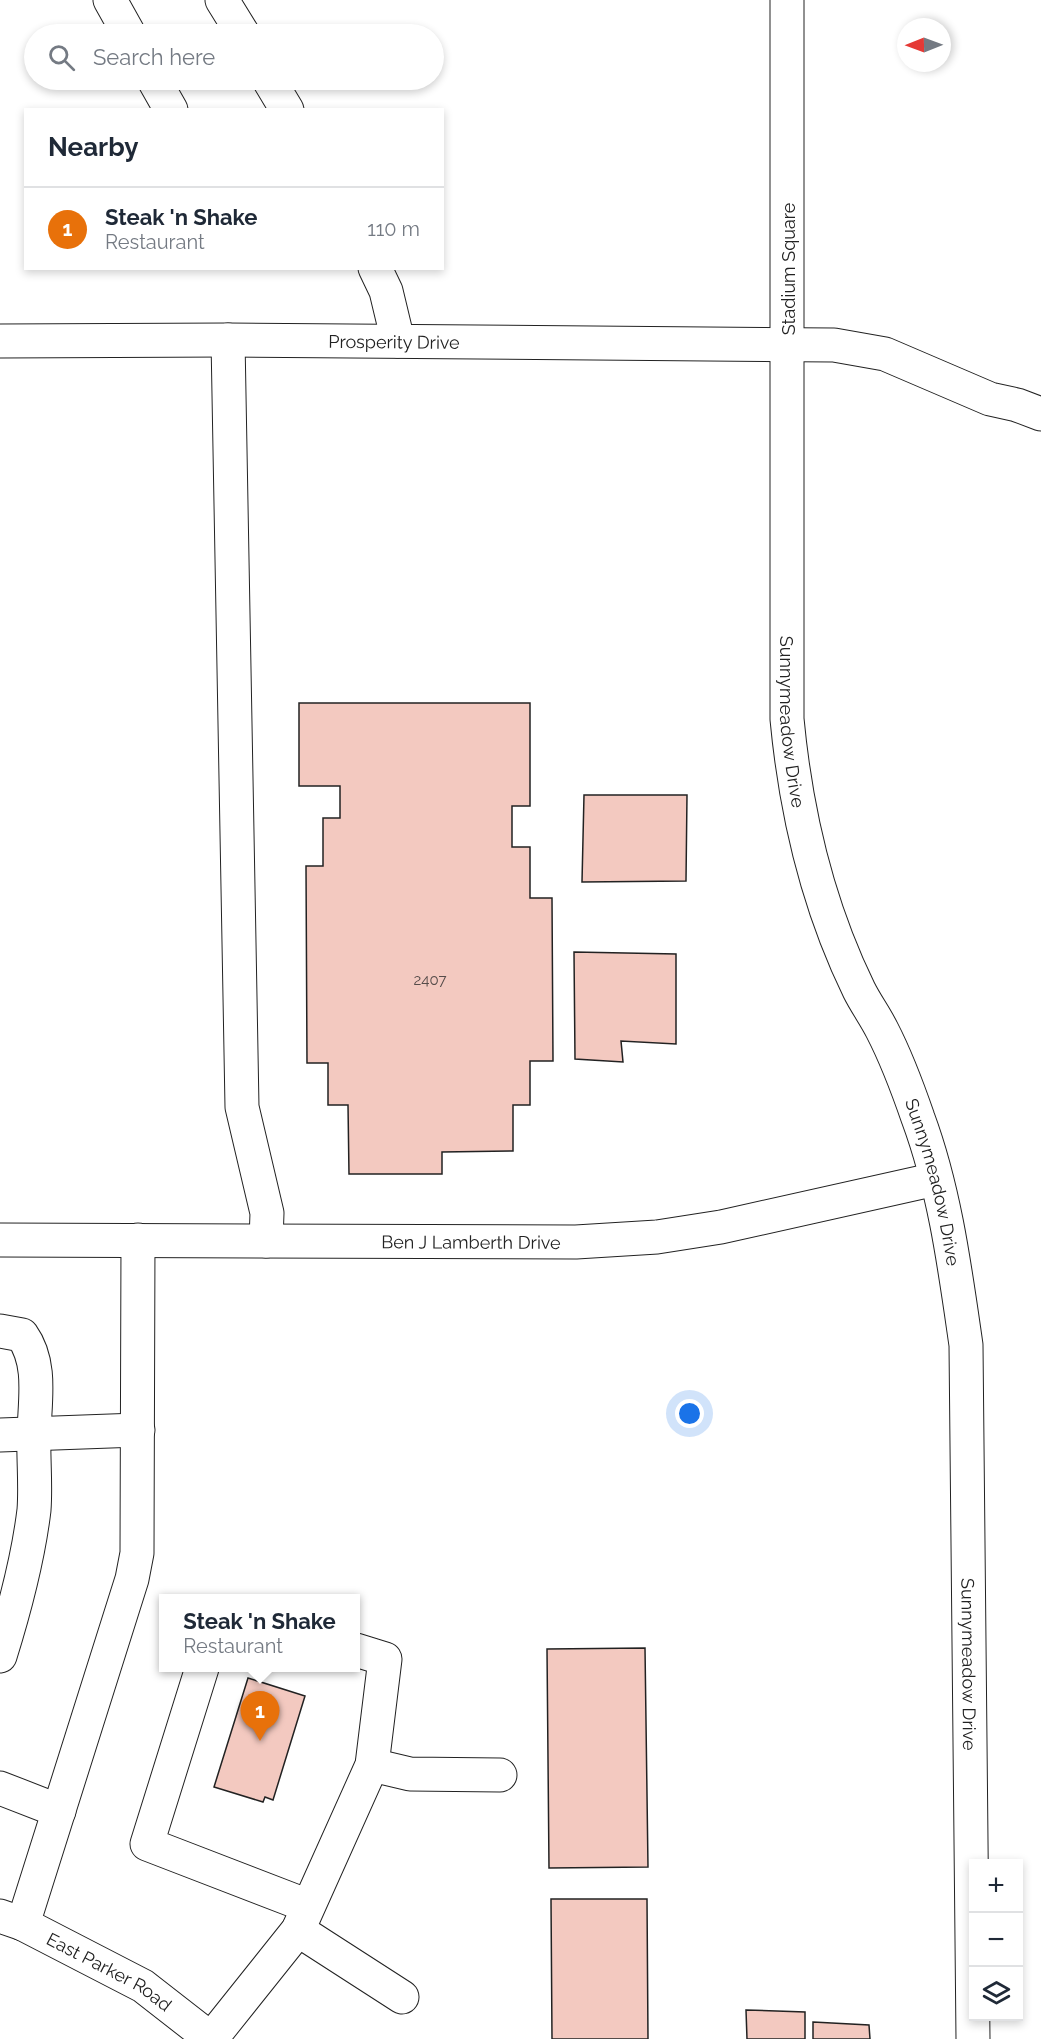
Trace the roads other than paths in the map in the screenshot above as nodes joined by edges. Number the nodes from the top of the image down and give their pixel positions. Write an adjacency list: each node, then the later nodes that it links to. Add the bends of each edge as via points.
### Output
1 (110, 0): 4 (street)
2 (222, 0): 5 (street)
3 (787, 0): 14 (street, Stadium Square)
4 (123, 24)
5 (237, 24)
6 (160, 90): 8 (street)
7 (275, 90): 9 (street)
8 (170, 108)
9 (286, 108)
10 (376, 270): 13 (street, via 386,291)
11 (228, 340): 12 (street, Prosperity Drive); 13 (street, Prosperity Drive); 19 (street, via 242,1107 267,1213)
12 (0, 341)
13 (398, 341): 14 (street, Prosperity Drive)
14 (789, 346): 15 (street, Stadium Square, via 834,345 885,354 990,399); 16 (street, Sunnymeadow Drive, via 787,719 799,812 831,925 860,991 883,1030 919,1120)
15 (1041, 414)
16 (936, 1179): 19 (street, Ben J Lamberth Drive, via 720,1227 657,1237 576,1242); 35 (street, Sunnymeadow Drive, via 966,1345)
17 (0, 1239): 18 (street, Ben J Lamberth Drive)
18 (138, 1240): 19 (street, Ben J Lamberth Drive); 21 (street)
19 (266, 1241)
20 (0, 1331): 22 (street, via 22,1335 31,1347 37,1384)
21 (138, 1430): 22 (street); 30 (street, via 137,1553 132,1579)
22 (34, 1434): 23 (street); 25 (street, via 34,1509 19,1598)
23 (0, 1435)
24 (360, 1651): 27 (street, via 385,1659)
25 (0, 1656)
26 (201, 1672): 31 (street, via 147,1844)
27 (372, 1765): 28 (street, via 410,1774); 31 (street)
28 (500, 1775)
29 (0, 1788): 30 (street)
30 (59, 1811): 32 (street)
31 (303, 1918): 33 (street); 34 (street)
32 (12, 1920): 34 (street, East Parker Road, via 143,1986)
33 (402, 1997)
34 (211, 2039)
35 (973, 2039)

